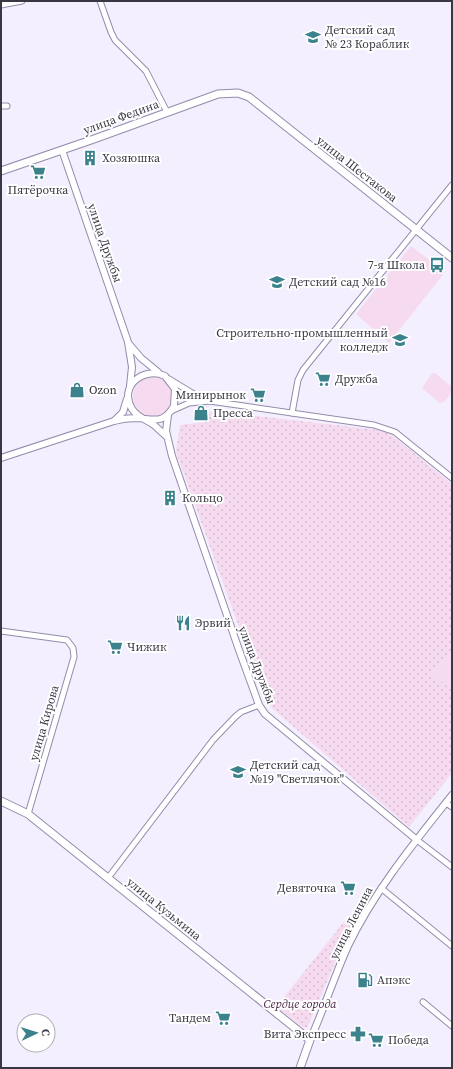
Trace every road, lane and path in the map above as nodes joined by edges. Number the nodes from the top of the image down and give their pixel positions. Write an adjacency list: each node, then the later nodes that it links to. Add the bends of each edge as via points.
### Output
1 (22, 1): 3 (street)
2 (100, 1): 5 (street, via 115,40 146,71)
3 (1, 5)
4 (249, 97): 5 (main road, улица Федина, via 225,92); 9 (main road, улица Шестакова)
5 (167, 112): 6 (main road, улица Федина)
6 (62, 150): 7 (main road, улица Федина); 11 (street, улица Дружбы)
7 (1, 171)
8 (452, 185): 9 (street)
9 (416, 230): 10 (main road, улица Шестакова); 17 (street, via 303,370 295,390)
10 (452, 258)
11 (128, 342): 12 (street, via 141,358); 14 (street, via 132,367)
12 (160, 374): 13 (street); 14 (street, via 149,373 139,376)
13 (169, 379): 15 (street); 16 (street, via 176,394)
14 (129, 393): 18 (street, via 132,410); 19 (street, via 123,412)
15 (210, 402): 16 (street, via 189,403); 17 (street)
16 (170, 413): 18 (street, via 159,420); 20 (street)
17 (292, 413): 22 (street, via 358,421 395,432)
18 (143, 419): 19 (street, via 127,418); 20 (street)
19 (114, 421): 21 (street)
20 (166, 436): 24 (street, улица Дружбы)
21 (1, 458)
22 (452, 478)
23 (1, 631): 29 (street, улица Кирова, via 67,640 73,648 74,656)
24 (259, 705): 30 (street, улица Дружбы, via 272,722); 32 (street, via 235,716 213,740)
25 (452, 795): 27 (street, улица Ленина)
26 (1, 801): 29 (main road, улица Кузьмина)
27 (446, 802): 28 (street); 30 (street, улица Ленина)
28 (452, 807)
29 (28, 814): 32 (main road, улица Кузьмина)
30 (417, 840): 31 (street); 33 (street, улица Ленина)
31 (452, 867)
32 (108, 878): 37 (main road, улица Кузьмина)
33 (381, 888): 34 (street); 37 (street, улица Ленина, via 348,946)
34 (452, 946)
35 (423, 1002): 36 (street)
36 (452, 1026)
37 (310, 1040): 38 (main road, улица Ленина)
38 (300, 1068)

